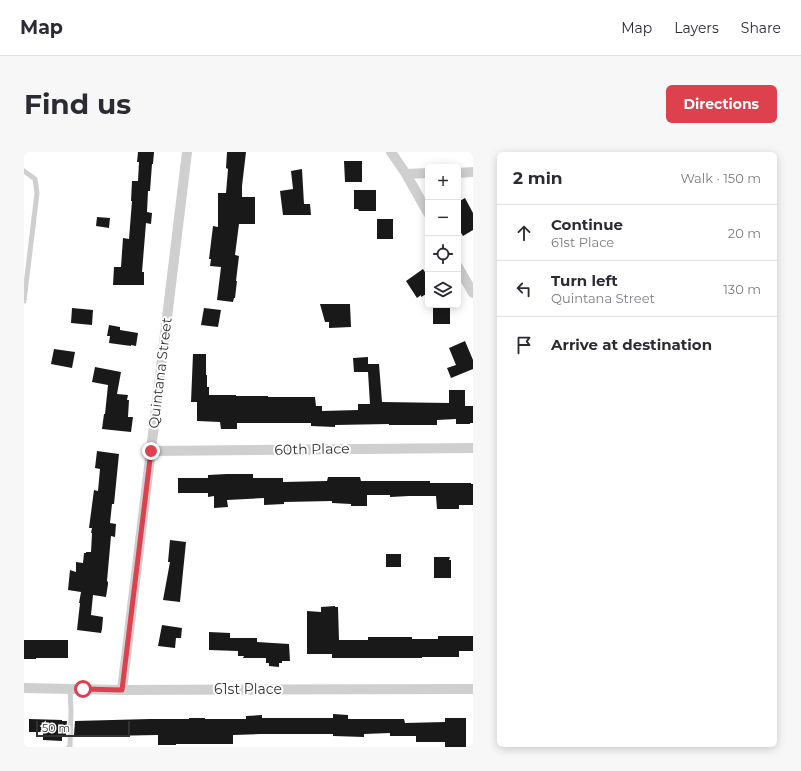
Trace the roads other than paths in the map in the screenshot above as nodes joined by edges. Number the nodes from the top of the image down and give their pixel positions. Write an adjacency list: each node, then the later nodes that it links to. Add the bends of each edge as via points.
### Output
1 (187, 152): 14 (street, Quintana Street)
2 (391, 152): 7 (street)
3 (24, 171): 9 (lane, via 34,179 36,194)
4 (473, 172): 6 (street)
5 (425, 173): 7 (street)
6 (461, 173)
7 (406, 174): 8 (street)
8 (425, 208)
9 (26, 271): 12 (lane)
10 (461, 272): 11 (street)
11 (473, 294)
12 (24, 301)
13 (473, 448): 14 (street, 60th Place)
14 (151, 451): 18 (street, Quintana Street)
15 (24, 688): 16 (street, 61st Place)
16 (70, 689): 18 (street, 61st Place); 19 (lane)
17 (473, 689): 18 (street, 61st Place)
18 (122, 690)
19 (69, 747)

